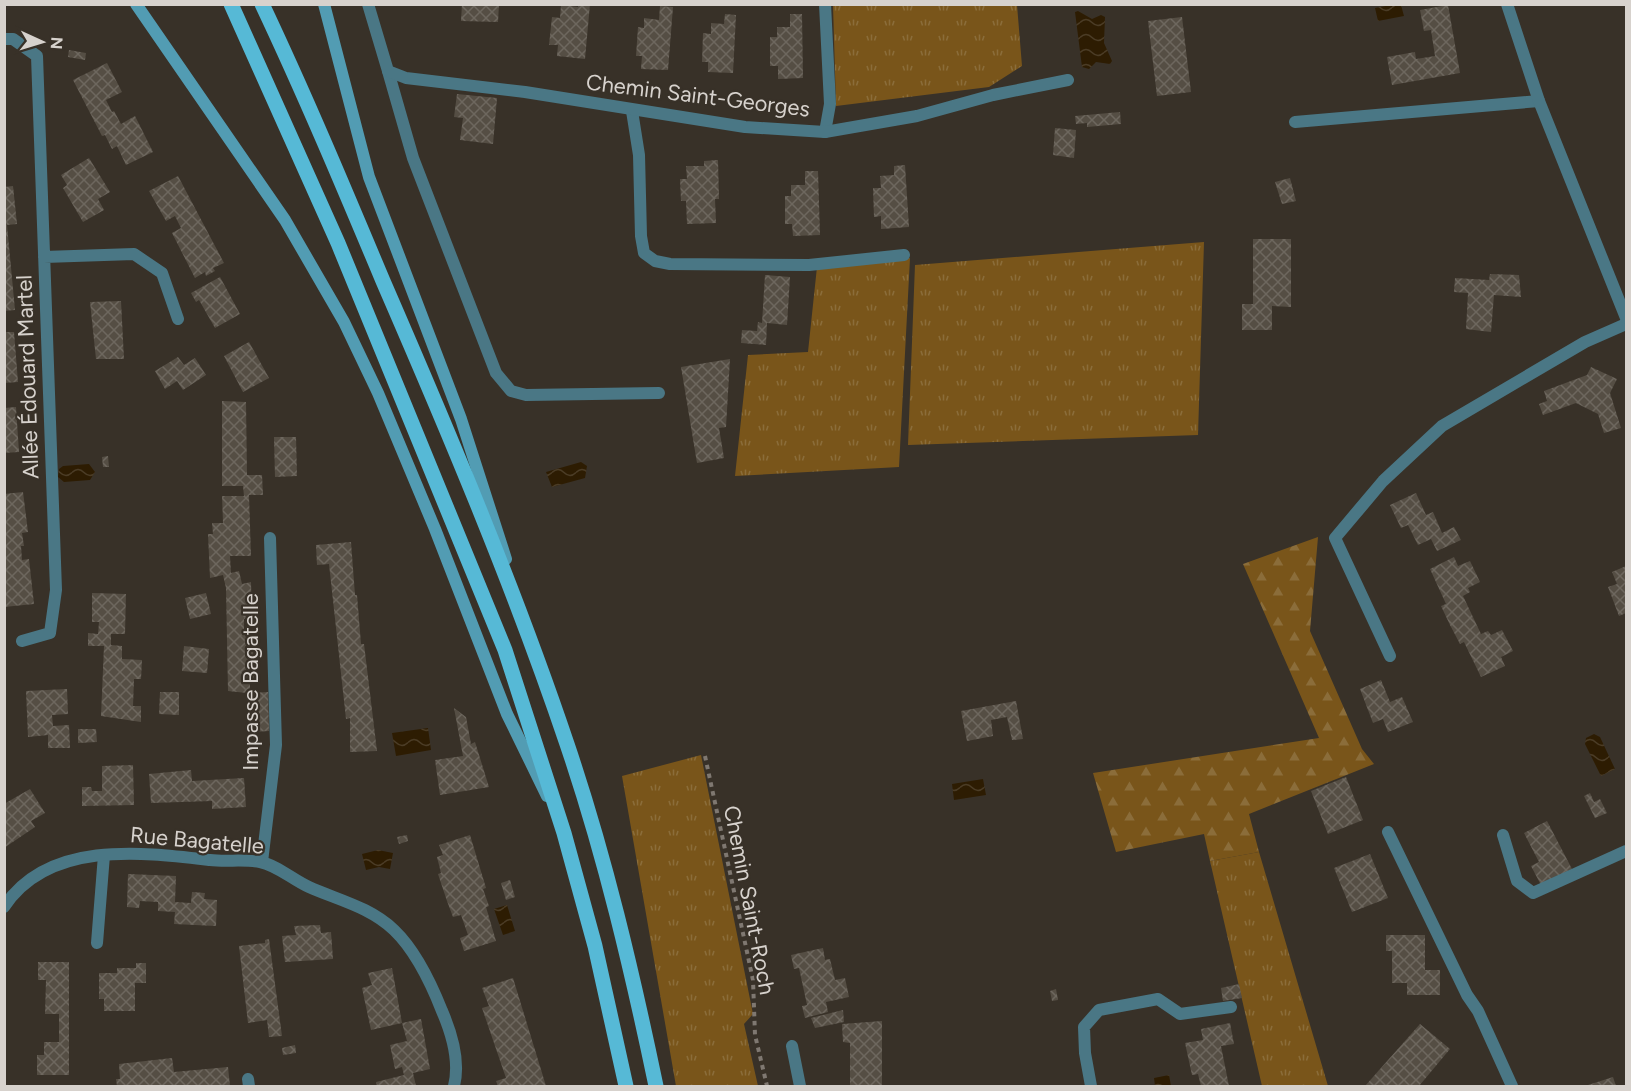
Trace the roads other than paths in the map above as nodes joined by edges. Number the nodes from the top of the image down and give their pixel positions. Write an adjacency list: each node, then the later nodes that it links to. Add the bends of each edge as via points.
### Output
1 (136, 4): 26 (main road, via 285,220 344,322 430,518 507,714)
2 (231, 4): 26 (main road, via 338,243 454,523 505,650)
3 (262, 4): 24 (main road, via 448,432)
4 (324, 4): 24 (main road, via 369,177 461,419)
5 (368, 4): 9 (street)
6 (825, 4): 14 (street, via 830,104)
7 (1507, 4): 11 (street)
8 (4, 39): 16 (street, Allée Édouard Martel, via 13,39 37,56)
9 (388, 70): 12 (street, Chemin Saint-Georges, via 406,78 525,92); 20 (street, via 414,158 496,373 503,382 511,391 526,395)
10 (1068, 80): 14 (street, Chemin Saint-Georges, via 916,116)
11 (1539, 101): 13 (street); 17 (street)
12 (632, 111): 14 (street, Chemin Saint-Georges, via 745,127); 15 (street, via 639,155 641,237 645,252 655,261 809,265)
13 (1295, 122)
14 (825, 132)
15 (904, 255)
16 (44, 257): 18 (street, via 134,254 162,273); 22 (street, Allée Édouard Martel, via 56,590 50,633)
17 (1626, 318)
18 (178, 319)
19 (1626, 324): 23 (street, via 1585,342 1442,426 1383,481 1335,538)
20 (659, 393)
21 (270, 538): 30 (street, Impasse Bagatelle, via 276,745)
22 (22, 641)
23 (1390, 656)
24 (537, 658): 37 (main road, via 605,870)
25 (1388, 832): 40 (street)
26 (564, 833): 36 (main road)
27 (1503, 835): 28 (street, via 1516,881 1533,893)
28 (1626, 851)
29 (104, 855): 30 (street, Rue Bagatelle, via 151,852); 31 (street, Rue Bagatelle, via 69,860 31,878); 32 (street)
30 (262, 862): 35 (street, Rue Bagatelle, via 308,886 360,906 394,930 428,977 452,1036)
31 (4, 907)
32 (97, 944)
33 (1232, 1007): 39 (street, via 1180,1014 1158,999 1099,1010 1084,1027 1084,1053)
34 (792, 1046): 38 (street)
35 (454, 1086)
36 (626, 1086)
37 (656, 1086)
38 (800, 1086)
39 (1091, 1086)
40 (1512, 1086)

